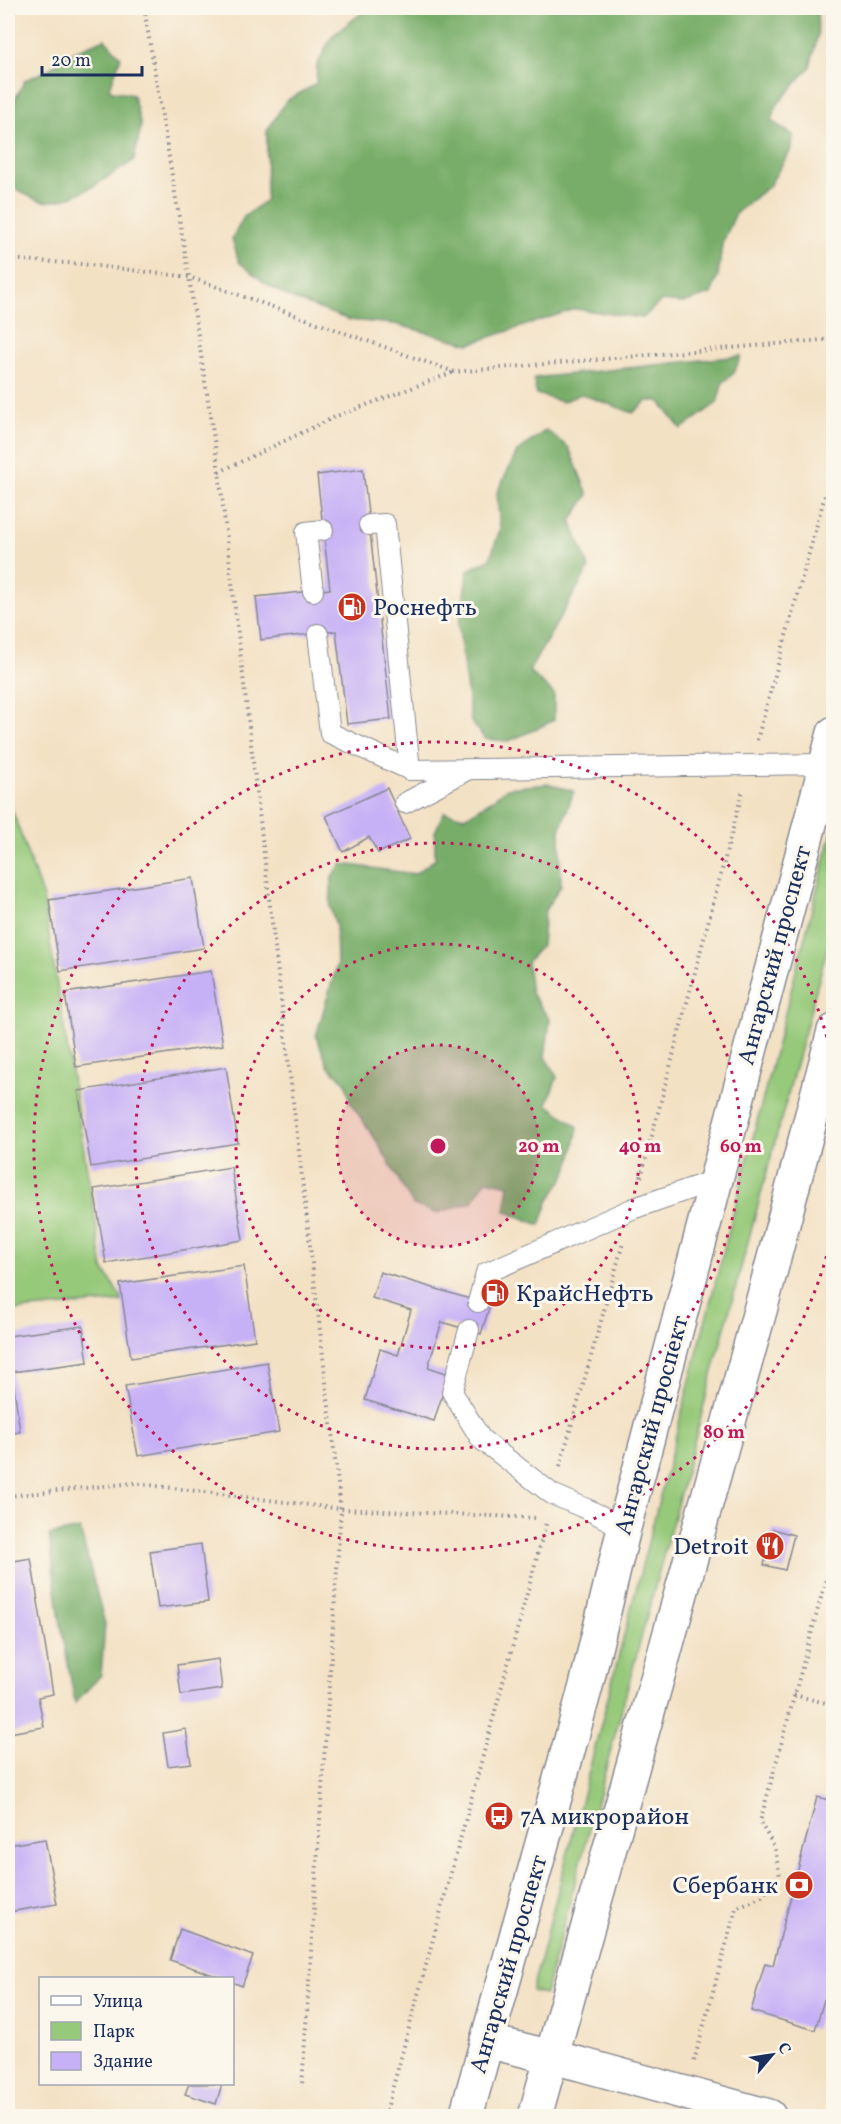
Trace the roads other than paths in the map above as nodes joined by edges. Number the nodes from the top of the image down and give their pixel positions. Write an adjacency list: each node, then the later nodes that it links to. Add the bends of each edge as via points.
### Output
1 (369, 525): 8 (lane, via 385,524 382,567 394,676)
2 (323, 530): 3 (lane, via 306,532)
3 (317, 580)
4 (325, 640): 8 (lane, via 334,686 330,733)
5 (834, 733): 6 (street, Ангарский проспект)
6 (824, 764): 7 (lane); 11 (street, Ангарский проспект)
7 (470, 769): 8 (lane); 9 (lane)
8 (410, 770)
9 (405, 803)
10 (834, 1031): 16 (street, via 761,1307)
11 (715, 1180): 12 (lane, via 632,1209 486,1273); 14 (street, Ангарский проспект)
12 (478, 1302)
13 (469, 1330): 14 (lane, via 452,1392 481,1439 552,1494)
14 (624, 1528): 15 (street, Ангарский проспект, via 586,1686)
15 (486, 2041): 16 (street); 17 (street, Ангарский проспект)
16 (551, 2056): 18 (street); 19 (street)
17 (466, 2116)
18 (535, 2116)
19 (769, 2116)

